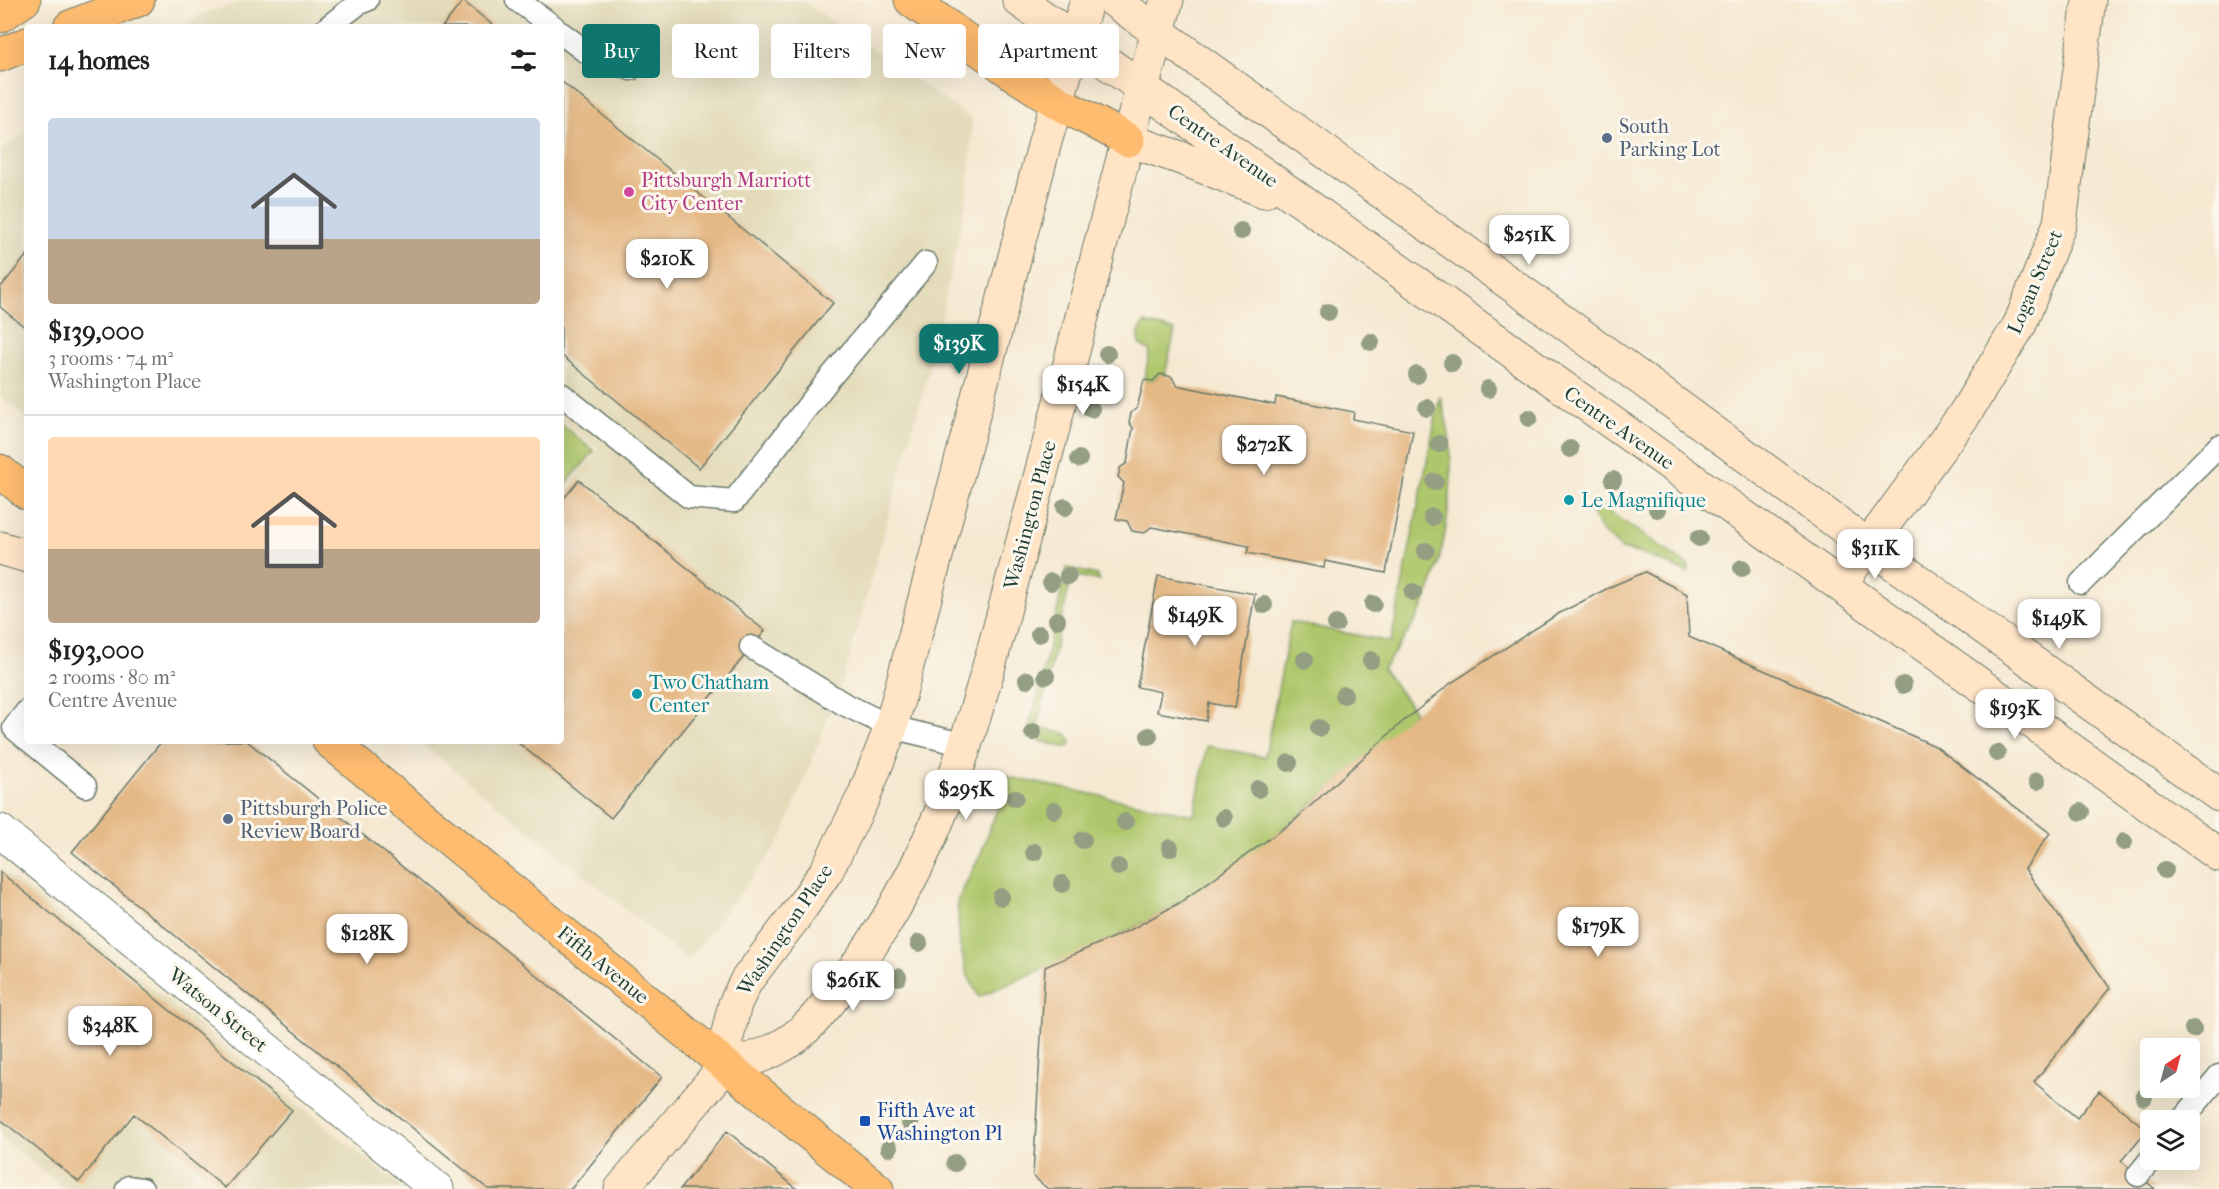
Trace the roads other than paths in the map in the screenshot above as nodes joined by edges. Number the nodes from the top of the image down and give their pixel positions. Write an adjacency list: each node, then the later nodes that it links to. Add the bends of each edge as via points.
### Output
1 (24, 0): 11 (main road)
2 (138, 0): 12 (main road)
3 (367, 0): 13 (lane)
4 (517, 0): 14 (lane)
5 (911, 0): 25 (main road)
6 (1019, 0): 15 (main road, Centre Avenue)
7 (1087, 0): 16 (main road, Washington Place)
8 (1113, 0): 17 (main road)
9 (1167, 0): 17 (main road, Washington Place)
10 (2089, 0): 33 (main road, Logan Street, via 2060,223 2020,324 1964,415)
11 (0, 16)
12 (78, 24)
13 (332, 24)
14 (550, 24)
15 (1052, 24)
16 (1081, 24)
17 (1158, 32): 24 (main road, Washington Place); 33 (main road)
18 (564, 35): 20 (lane)
19 (24, 45): 21 (main road)
20 (582, 49)
21 (0, 55)
22 (1119, 73): 24 (main road, Centre Avenue)
23 (1064, 78): 25 (main road, Washington Place)
24 (1141, 89): 26 (main road, Washington Place); 27 (main road, Centre Avenue)
25 (1057, 102): 26 (main road); 40 (main road, Washington Place)
26 (1128, 140): 27 (main road); 44 (main road, Washington Place)
27 (1318, 213): 37 (main road, Centre Avenue)
28 (926, 263): 29 (lane, via 734,501 689,497)
29 (564, 396)
30 (2219, 446): 36 (lane)
31 (0, 471): 32 (main road)
32 (24, 491)
33 (1869, 546): 37 (main road, Logan Street); 46 (main road)
34 (0, 548): 35 (main road)
35 (24, 554)
36 (2081, 583)
37 (1840, 584): 48 (main road, Centre Avenue)
38 (751, 647): 40 (lane, via 844,704)
39 (24, 715): 41 (lane, via 14,728)
40 (891, 727): 44 (lane); 49 (main road, Washington Place, via 864,796 827,870 746,981 735,1004)
41 (24, 737)
42 (33, 744): 45 (lane)
43 (333, 744): 49 (main road, Fifth Avenue)
44 (966, 745): 49 (main road, Washington Place, via 937,825 896,909 846,980 802,1032 756,1059)
45 (85, 786)
46 (2219, 795)
47 (0, 831): 54 (street, Watson Street)
48 (2219, 855)
49 (725, 1066): 55 (main road); 56 (main road, Fifth Avenue)
50 (2219, 1076): 51 (lane)
51 (2190, 1110)
52 (127, 1189): 53 (lane)
53 (142, 1189)
54 (437, 1189)
55 (621, 1189)
56 (877, 1189)

